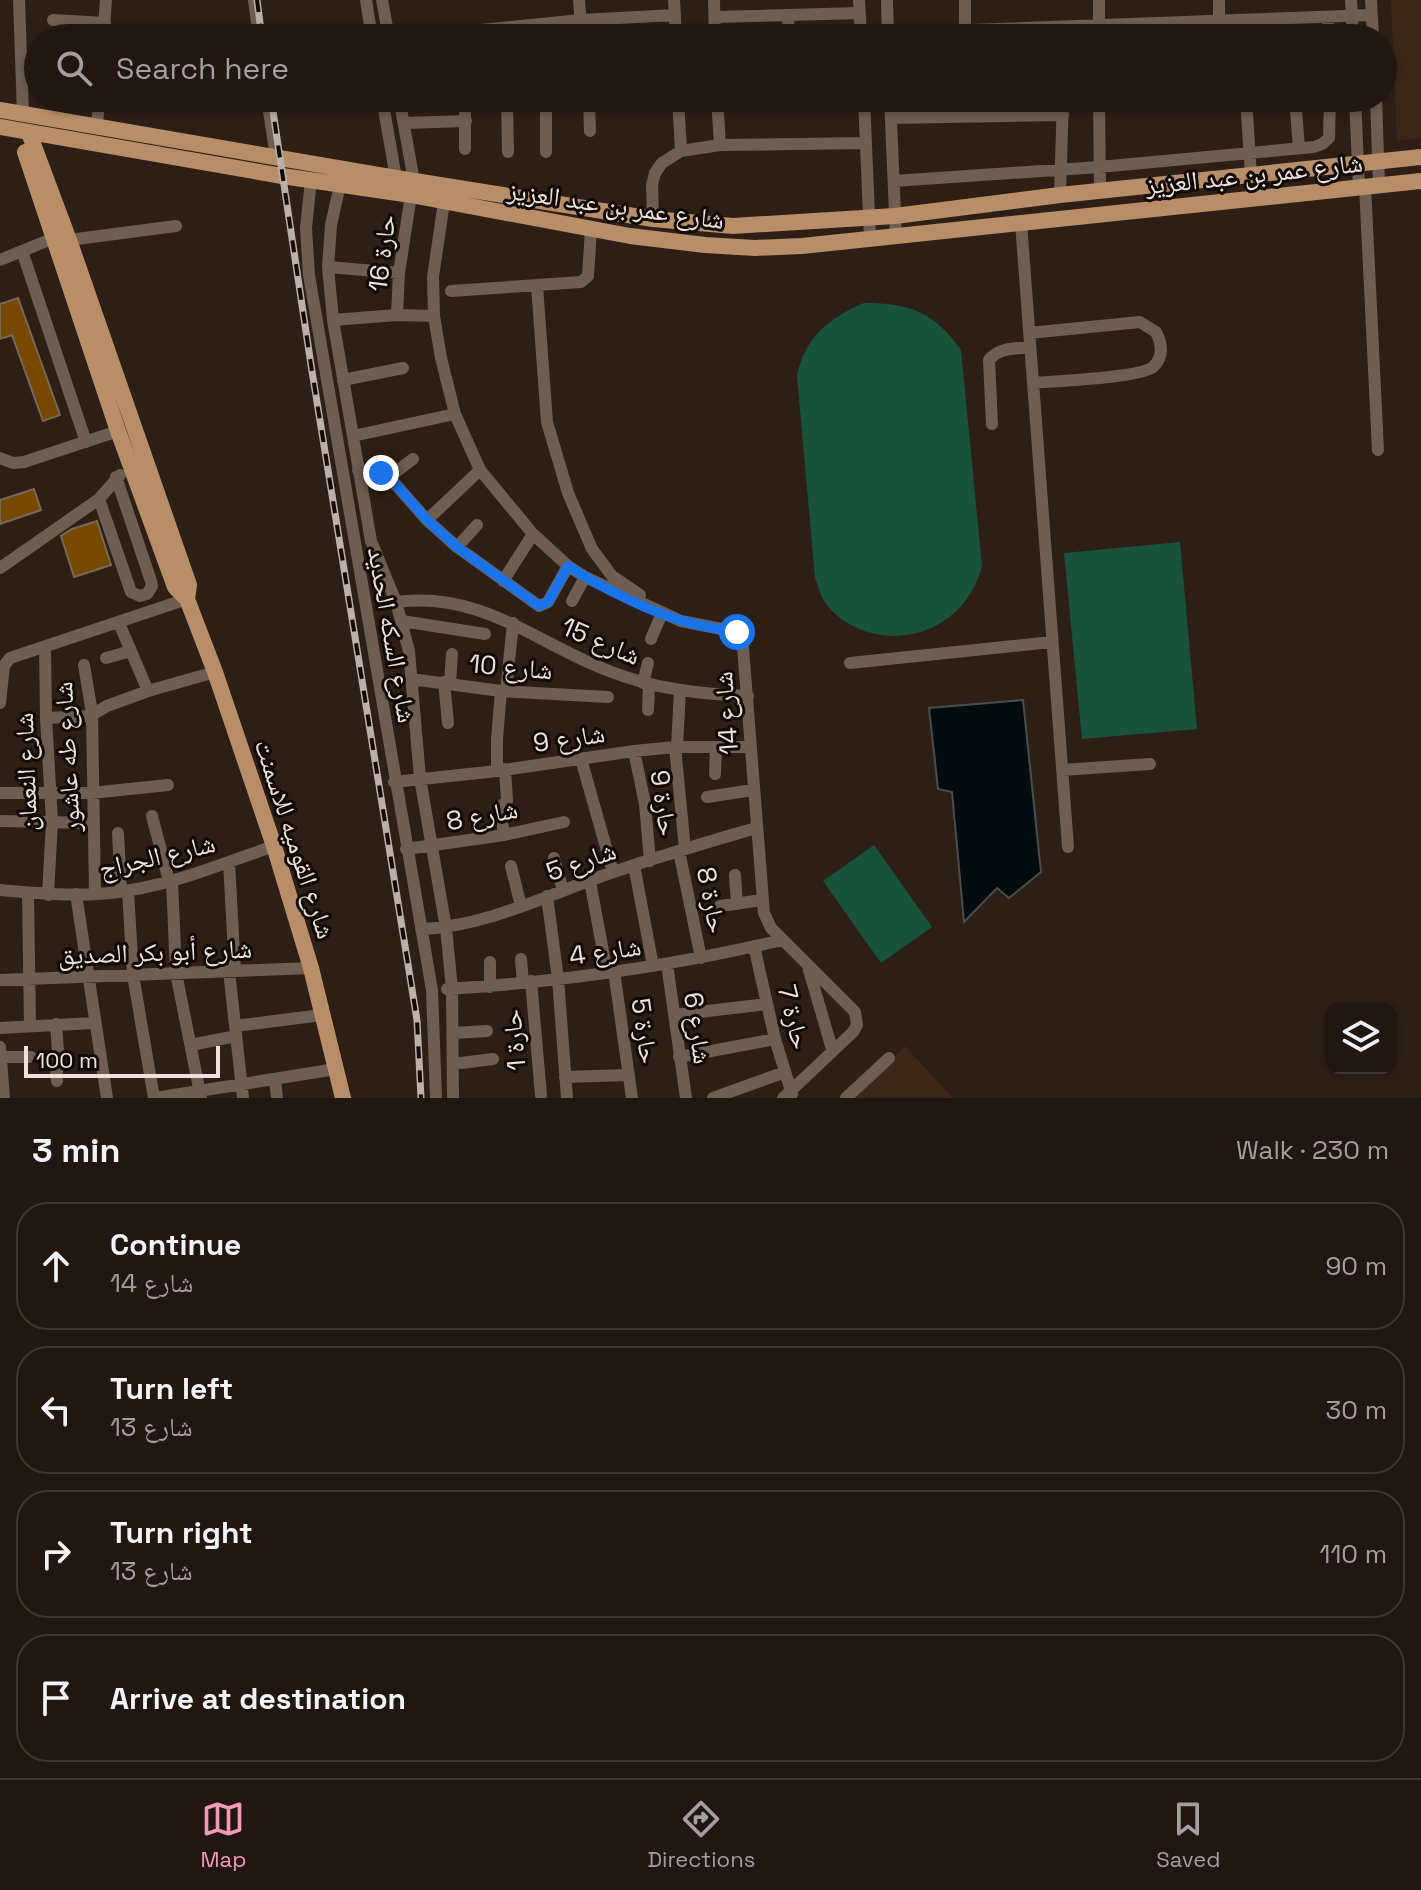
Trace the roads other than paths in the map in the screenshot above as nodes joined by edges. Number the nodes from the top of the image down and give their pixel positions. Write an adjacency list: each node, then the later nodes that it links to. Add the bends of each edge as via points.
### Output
1 (19, 0): 68 (street)
2 (106, 0): 27 (street)
3 (254, 0): 28 (street)
4 (366, 0): 29 (street)
5 (382, 0): 30 (street)
6 (579, 0): 24 (street)
7 (674, 0): 16 (street)
8 (714, 0): 20 (street)
9 (887, 0): 36 (street)
10 (965, 0): 37 (street)
11 (1099, 0): 38 (street)
12 (1219, 0): 26 (street)
13 (1351, 0): 19 (street)
14 (1371, 0): 18 (street)
15 (860, 6): 17 (street)
16 (675, 15): 24 (street); 33 (street)
17 (788, 15): 20 (street); 35 (street)
18 (1371, 15): 19 (street); 44 (street)
19 (1352, 16): 21 (street); 43 (street)
20 (715, 17): 34 (street)
21 (1328, 17): 22 (street); 42 (street)
22 (1287, 18): 25 (street); 41 (street)
23 (53, 20): 27 (street)
24 (581, 20): 31 (street); 32 (street)
25 (1243, 20): 26 (street); 40 (street)
26 (1219, 21): 39 (street)
27 (105, 23)
28 (257, 24)
29 (370, 24)
30 (386, 24)
31 (558, 24)
32 (581, 24)
33 (675, 24)
34 (715, 24)
35 (788, 24)
36 (888, 24)
37 (965, 24)
38 (1099, 24)
39 (1186, 24)
40 (1243, 24)
41 (1288, 24)
42 (1328, 24)
43 (1352, 24)
44 (1372, 24)
45 (0, 110): 68 (main road, شارع عمر بن عبد العزيز)
46 (98, 112): 70 (street)
47 (269, 112): 81 (street)
48 (384, 112): 89 (street)
49 (402, 112): 67 (street, حارة 16)
50 (466, 112): 66 (street)
51 (507, 112): 77 (street)
52 (546, 112): 78 (street)
53 (589, 112): 71 (street)
54 (679, 112): 76 (street)
55 (718, 112): 73 (street)
56 (865, 112): 72 (street)
57 (891, 112): 65 (street)
58 (1099, 112): 85 (street)
59 (1247, 112): 80 (street)
60 (1296, 112): 74 (street)
61 (1330, 112): 74 (street, via 1329,138)
62 (1356, 112): 84 (street)
63 (1377, 112): 83 (street)
64 (1063, 115): 65 (street); 86 (street)
65 (891, 118): 91 (street)
66 (466, 121): 67 (street); 75 (street)
67 (404, 123): 95 (street, حارة 16)
68 (23, 126): 69 (main road, شارع عمر بن عبد العزيز); 70 (main road, شارع عمر بن عبد العزيز); 87 (main road, شارع عمر بن عبد العزيز); 107 (main road, شارع القوميه للاسمنت)
69 (0, 127)
70 (97, 127): 79 (main road, شارع عمر بن عبد العزيز)
71 (590, 131)
72 (866, 143): 73 (street); 100 (street)
73 (720, 145): 76 (street)
74 (1299, 148): 80 (street)
75 (465, 149)
76 (681, 151): 101 (street, via 655,173)
77 (508, 152)
78 (546, 152)
79 (253, 153): 81 (main road, شارع عمر بن عبد العزيز); 87 (main road)
80 (1249, 153): 85 (street); 88 (street)
81 (276, 157): 89 (main road, شارع عمر بن عبد العزيز)
82 (1421, 157): 83 (main road, شارع عمر بن عبد العزيز)
83 (1379, 161): 84 (main road, شارع عمر بن عبد العزيز); 94 (street)
84 (1358, 162): 88 (main road, شارع عمر بن عبد العزيز); 94 (street)
85 (1099, 167): 86 (street); 96 (street)
86 (1061, 170): 91 (street); 97 (street)
87 (251, 171): 90 (main road, شارع عمر بن عبد العزيز)
88 (1251, 176): 96 (main road, شارع عمر بن عبد العزيز)
89 (396, 178): 95 (main road, شارع عمر بن عبد العزيز)
90 (311, 180): 93 (main road, شارع عمر بن عبد العزيز); 188 (street, شارع السكه الحديد, via 309,275)
91 (894, 181): 99 (street)
92 (1421, 181): 94 (main road, شارع عمر بن عبد العزيز)
93 (340, 185): 95 (main road, شارع عمر بن عبد العزيز); 110 (street, شارع السكه الحديد)
94 (1368, 186): 102 (main road, شارع عمر بن عبد العزيز); 127 (street)
95 (413, 188): 98 (main road, شارع عمر بن عبد العزيز); 101 (main road, شارع عمر بن عبد العزيز); 111 (street, حارة 16)
96 (1100, 191): 97 (main road, شارع عمر بن عبد العزيز)
97 (1060, 195): 99 (main road, شارع عمر بن عبد العزيز)
98 (444, 202): 104 (main road, شارع عمر بن عبد العزيز); 115 (street, شارع 14, via 433,277)
99 (895, 216): 100 (main road, شارع عمر بن عبد العزيز); 105 (street)
100 (869, 218): 101 (main road, شارع عمر بن عبد العزيز, via 733,226); 106 (street)
101 (653, 219)
102 (1021, 223): 105 (main road, شارع عمر بن عبد العزيز); 117 (street)
103 (176, 226): 107 (street)
104 (591, 229): 106 (main road, شارع عمر بن عبد العزيز, via 755,248); 112 (street, via 585,280)
105 (896, 236): 106 (main road, شارع عمر بن عبد العزيز)
106 (870, 239)
107 (62, 240): 108 (street); 124 (main road, شارع القوميه للاسمنت); 130 (main road, شارع القوميه للاسمنت)
108 (22, 251): 109 (street); 126 (street)
109 (0, 260)
110 (328, 267): 111 (street); 116 (street, شارع السكه الحديد)
111 (399, 273): 114 (street, حارة 16)
112 (537, 286): 113 (street); 144 (street, via 547,422 568,493 592,549 612,576)
113 (451, 291)
114 (397, 315): 115 (street); 116 (street)
115 (434, 316): 122 (street, شارع 14)
116 (333, 320): 120 (street, شارع السكه الحديد)
117 (1029, 333): 118 (street); 121 (street, via 1140,322 1156,332 1161,350 1159,360 1144,372)
118 (1030, 347): 121 (street); 123 (street, via 1003,350 989,360)
119 (403, 368): 120 (street)
120 (343, 380): 125 (street, شارع السكه الحديد)
121 (1033, 383): 156 (street)
122 (455, 414): 125 (street); 132 (street, شارع 14)
123 (992, 424)
124 (118, 431): 126 (street); 133 (main road, شارع القوميه للاسمنت)
125 (353, 436): 131 (street, شارع السكه الحديد)
126 (86, 442): 128 (street, via 24,462)
127 (1378, 450)
128 (0, 458)
129 (413, 459): 134 (street)
130 (147, 462): 133 (main road); 145 (main road, شارع القوميه للاسمنت, via 189,585)
131 (358, 470): 134 (street); 147 (street, شارع السكه الحديد, via 371,541)
132 (480, 470): 136 (street); 138 (street, شارع 14)
133 (124, 472): 135 (street); 135 (street, via 151,581 147,594 131,592); 145 (main road, شارع القوميه للاسمنت, via 175,587)
134 (389, 477): 136 (street)
135 (99, 499): 141 (street)
136 (427, 520): 139 (street)
137 (477, 525): 139 (street)
138 (533, 534): 140 (street, شارع 14); 143 (street)
139 (457, 547): 143 (street)
140 (568, 566): 142 (street, شارع 14); 143 (street, via 544,605)
141 (0, 568)
142 (585, 577): 146 (street); 148 (street, شارع 14)
143 (503, 581)
144 (640, 595)
145 (187, 599): 150 (street); 164 (main road, شارع القوميه للاسمنت)
146 (572, 601)
147 (396, 602): 149 (street, شارع السكه الحديد); 151 (street, شارع 15, via 461,605)
148 (662, 613): 152 (street, شارع 14); 155 (street)
149 (402, 621): 153 (street); 165 (street, شارع السكه الحديد)
150 (119, 623): 157 (street); 158 (street)
151 (513, 623): 167 (street, شارع 15, via 576,657); 170 (street)
152 (690, 623): 154 (street); 171 (street, شارع 14, via 740,633)
153 (485, 634)
154 (689, 638)
155 (651, 639)
156 (1052, 642): 162 (street); 185 (street)
157 (45, 647): 173 (street, via 7,660); 176 (street, شارع النعمان)
158 (131, 651): 160 (street); 169 (street)
159 (452, 654): 166 (street)
160 (106, 658)
161 (648, 663): 167 (street)
162 (850, 663)
163 (84, 665): 175 (street, شارع طه عاشور)
164 (215, 672): 169 (street); 203 (main road, شارع القوميه للاسمنت)
165 (411, 679): 166 (street, شارع 10); 187 (street, شارع السكه الحديد)
166 (447, 683): 170 (street, شارع 10); 177 (street)
167 (646, 684): 168 (street, شارع 15); 174 (street)
168 (680, 690): 171 (street, شارع 15); 178 (street)
169 (148, 691): 175 (street)
170 (504, 691): 172 (street, شارع 10); 184 (street, via 497,739)
171 (748, 696): 180 (street, شارع 14)
172 (608, 697)
173 (0, 703)
174 (648, 710)
175 (92, 715): 176 (street); 192 (street, شارع طه عاشور)
176 (46, 718): 193 (street, شارع النعمان)
177 (448, 723)
178 (676, 747): 179 (street, شارع 9); 181 (street, شارع 9); 207 (street)
179 (716, 747): 180 (street, شارع 9); 186 (street)
180 (751, 747): 190 (street, شارع 14)
181 (634, 751): 182 (street, شارع 9); 209 (street, حارة 9)
182 (581, 759): 184 (street, شارع 9); 213 (street)
183 (1150, 764): 185 (street)
184 (501, 770): 187 (street, شارع 9); 202 (street, via 507,801 500,807)
185 (1062, 770): 205 (street)
186 (715, 774)
187 (420, 778): 188 (street, شارع 9); 204 (street, شارع السكه الحديد)
188 (394, 782): 206 (street, شارع السكه الحديد)
189 (168, 785): 192 (street)
190 (753, 790): 194 (street); 200 (street, شارع 14)
191 (0, 793): 193 (street)
192 (91, 793): 193 (street); 199 (street, شارع طه عاشور)
193 (51, 794): 197 (street, شارع النعمان)
194 (707, 797)
195 (152, 816): 215 (street)
196 (0, 821): 197 (street)
197 (52, 821): 199 (street); 223 (street, شارع النعمان)
198 (564, 822): 202 (street, شارع 8)
199 (93, 823): 221 (street, شارع طه عاشور)
200 (756, 828): 207 (street, شارع 5); 225 (street, شارع 14)
201 (118, 833): 218 (street)
202 (504, 835): 204 (street, شارع 8)
203 (274, 846): 210 (street, شارع الجراج); 239 (main road, شارع القوميه للاسمنت)
204 (432, 847): 206 (street, شارع 8); 229 (street, شارع السكه الحديد)
205 (1068, 847)
206 (406, 849): 230 (street, شارع السكه الحديد)
207 (682, 850): 209 (street, شارع 5); 233 (street, حارة 8)
208 (554, 858): 219 (street)
209 (650, 861): 211 (street, شارع 5)
210 (229, 862): 215 (street, شارع الجراج); 240 (street)
211 (634, 865): 213 (street, شارع 5); 237 (street)
212 (511, 866): 227 (street)
213 (613, 872): 216 (street, شارع 5)
214 (735, 875): 226 (street)
215 (170, 881): 218 (street, شارع الجراج); 242 (street)
216 (590, 881): 219 (street, شارع 5); 241 (street, حارة 5)
217 (0, 890): 220 (street, شارع الجراج)
218 (125, 891): 221 (street, شارع الجراج); 243 (street)
219 (563, 891): 224 (street, شارع 5)
220 (28, 893): 223 (street, شارع الجراج); 245 (street)
221 (95, 893): 222 (street, شارع الجراج)
222 (76, 894): 223 (street, شارع الجراج); 244 (street)
223 (48, 895)
224 (547, 896): 227 (street, شارع 5); 246 (street)
225 (762, 900): 226 (street); 231 (street, شارع 14, via 767,922)
226 (737, 904): 228 (street)
227 (521, 906): 229 (street, شارع 5)
228 (720, 906)
229 (446, 928): 230 (street, شارع 5); 250 (street, شارع السكه الحديد)
230 (421, 929): 251 (street, شارع السكه الحديد)
231 (782, 940): 232 (street, شارع 4); 238 (street, شارع 14)
232 (754, 946): 233 (street, شارع 4); 252 (street, حارة 7)
233 (701, 958): 236 (street, شارع 4)
234 (521, 959): 248 (street, حارة 1)
235 (490, 962): 249 (street)
236 (667, 964): 237 (street, شارع 4); 254 (street, شارع 6)
237 (653, 966): 241 (street, شارع 4)
238 (808, 967): 265 (street); 265 (street, شارع 14, via 855,1012 857,1025)
239 (311, 968): 240 (street, شارع أبو بكر الصديق); 253 (main road, شارع القوميه للاسمنت)
240 (232, 971): 242 (street, شارع أبو بكر الصديق); 259 (street)
241 (610, 972): 246 (street, شارع 4); 274 (street, حارة 5)
242 (176, 973): 243 (street, شارع أبو بكر الصديق); 263 (street)
243 (133, 975): 244 (street, شارع أبو بكر الصديق); 286 (street)
244 (88, 978): 245 (street, شارع أبو بكر الصديق); 255 (street)
245 (30, 979): 247 (street, شارع أبو بكر الصديق); 257 (street)
246 (558, 979): 248 (street, شارع 4); 275 (street)
247 (0, 980)
248 (527, 982): 249 (street, شارع 4); 281 (street, حارة 1)
249 (490, 987): 250 (street, شارع 4)
250 (452, 989): 251 (street, شارع 4); 261 (street, شارع السكه الحديد)
251 (432, 990): 290 (street, شارع السكه الحديد)
252 (767, 1004): 254 (street); 262 (street, حارة 7)
253 (322, 1015): 259 (street); 272 (main road, شارع القوميه للاسمنت)
254 (674, 1015): 268 (street, شارع 6)
255 (94, 1023): 256 (street); 285 (street)
256 (56, 1024): 257 (street); 277 (street)
257 (30, 1026): 258 (street)
258 (0, 1028)
259 (236, 1031): 263 (street); 278 (street)
260 (487, 1031): 261 (street)
261 (454, 1033): 271 (street, شارع السكه الحديد)
262 (775, 1039): 268 (street); 273 (street, حارة 7)
263 (191, 1045): 280 (street)
264 (0, 1047): 266 (street)
265 (832, 1049): 283 (street)
266 (1, 1057): 267 (street); 284 (street)
267 (31, 1057)
268 (679, 1057): 294 (street, شارع 6)
269 (889, 1058): 296 (street)
270 (493, 1059): 271 (street)
271 (453, 1064): 291 (street, شارع السكه الحديد)
272 (336, 1069): 276 (street); 289 (main road, شارع القوميه للاسمنت)
273 (785, 1072): 279 (street); 283 (street, حارة 7)
274 (629, 1075): 275 (street); 293 (street, حارة 5)
275 (565, 1077): 292 (street)
276 (275, 1080): 278 (street); 288 (street)
277 (57, 1081)
278 (242, 1084): 280 (street); 287 (street)
279 (746, 1092): 295 (street)
280 (200, 1094): 282 (street)
281 (541, 1095)
282 (182, 1096): 286 (street)
283 (789, 1096)
284 (4, 1098)
285 (107, 1098)
286 (160, 1098)
287 (243, 1098)
288 (277, 1098)
289 (343, 1098)
290 (436, 1098)
291 (453, 1098)
292 (567, 1098)
293 (632, 1098)
294 (686, 1098)
295 (713, 1098)
296 (846, 1098)

